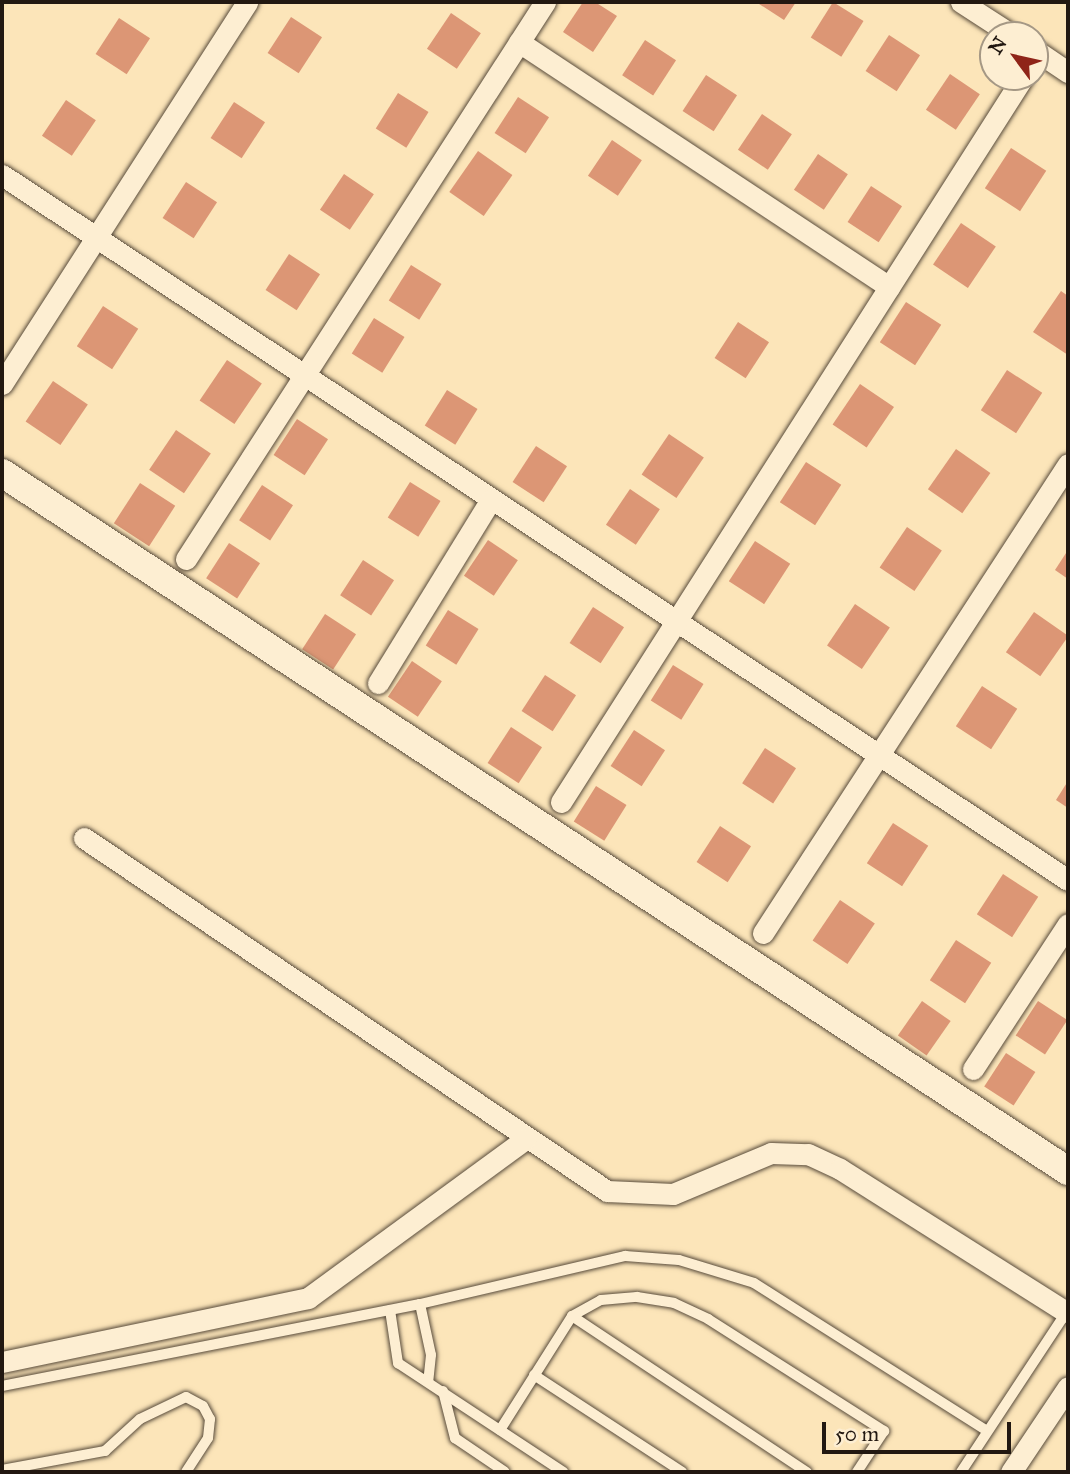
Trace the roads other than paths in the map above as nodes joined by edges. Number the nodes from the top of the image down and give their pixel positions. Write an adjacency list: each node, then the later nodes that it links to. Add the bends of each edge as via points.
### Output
1 (247, 2): 10 (street)
2 (545, 2): 5 (street)
3 (961, 2): 4 (street)
4 (990, 21)
5 (519, 42): 11 (street); 12 (street)
6 (1049, 61): 7 (street)
7 (1068, 72)
8 (1014, 91): 11 (street)
9 (2, 175): 10 (street)
10 (96, 236): 12 (street); 13 (street)
11 (889, 287): 18 (street)
12 (305, 374): 16 (street); 17 (street)
13 (2, 384)
14 (1068, 464): 20 (street)
15 (2, 473): 28 (street)
16 (490, 501): 18 (street); 19 (street)
17 (186, 559)
18 (677, 621): 20 (street); 21 (street)
19 (377, 683)
20 (880, 756): 23 (street); 25 (street)
21 (561, 802)
22 (84, 838): 27 (street)
23 (1068, 880)
24 (1068, 924): 26 (street)
25 (763, 933)
26 (973, 1069)
27 (525, 1139): 31 (street, via 607,1192 639,1195 685,1190 771,1153 808,1154 841,1169); 33 (street, via 307,1298)
28 (1068, 1171)
29 (420, 1304): 30 (lane); 35 (lane, via 431,1355); 40 (lane, via 625,1256 679,1260 754,1283)
30 (390, 1310): 35 (lane, via 398,1363); 36 (lane)
31 (1067, 1310): 40 (lane)
32 (572, 1316): 34 (lane); 46 (lane); 47 (lane, via 601,1300 637,1297 674,1303 708,1319 884,1431)
33 (2, 1362)
34 (534, 1375): 39 (lane); 45 (lane)
35 (428, 1382): 38 (lane)
36 (2, 1385)
37 (1068, 1387): 49 (street)
38 (443, 1391): 39 (lane); 43 (lane, via 455,1438)
39 (500, 1430): 44 (lane)
40 (987, 1431): 48 (lane)
41 (2, 1470): 42 (lane, via 105,1451 140,1419 186,1397 203,1406 210,1419 208,1438)
42 (186, 1472)
43 (505, 1472)
44 (563, 1472)
45 (682, 1472)
46 (807, 1472)
47 (856, 1472)
48 (961, 1472)
49 (1011, 1472)

